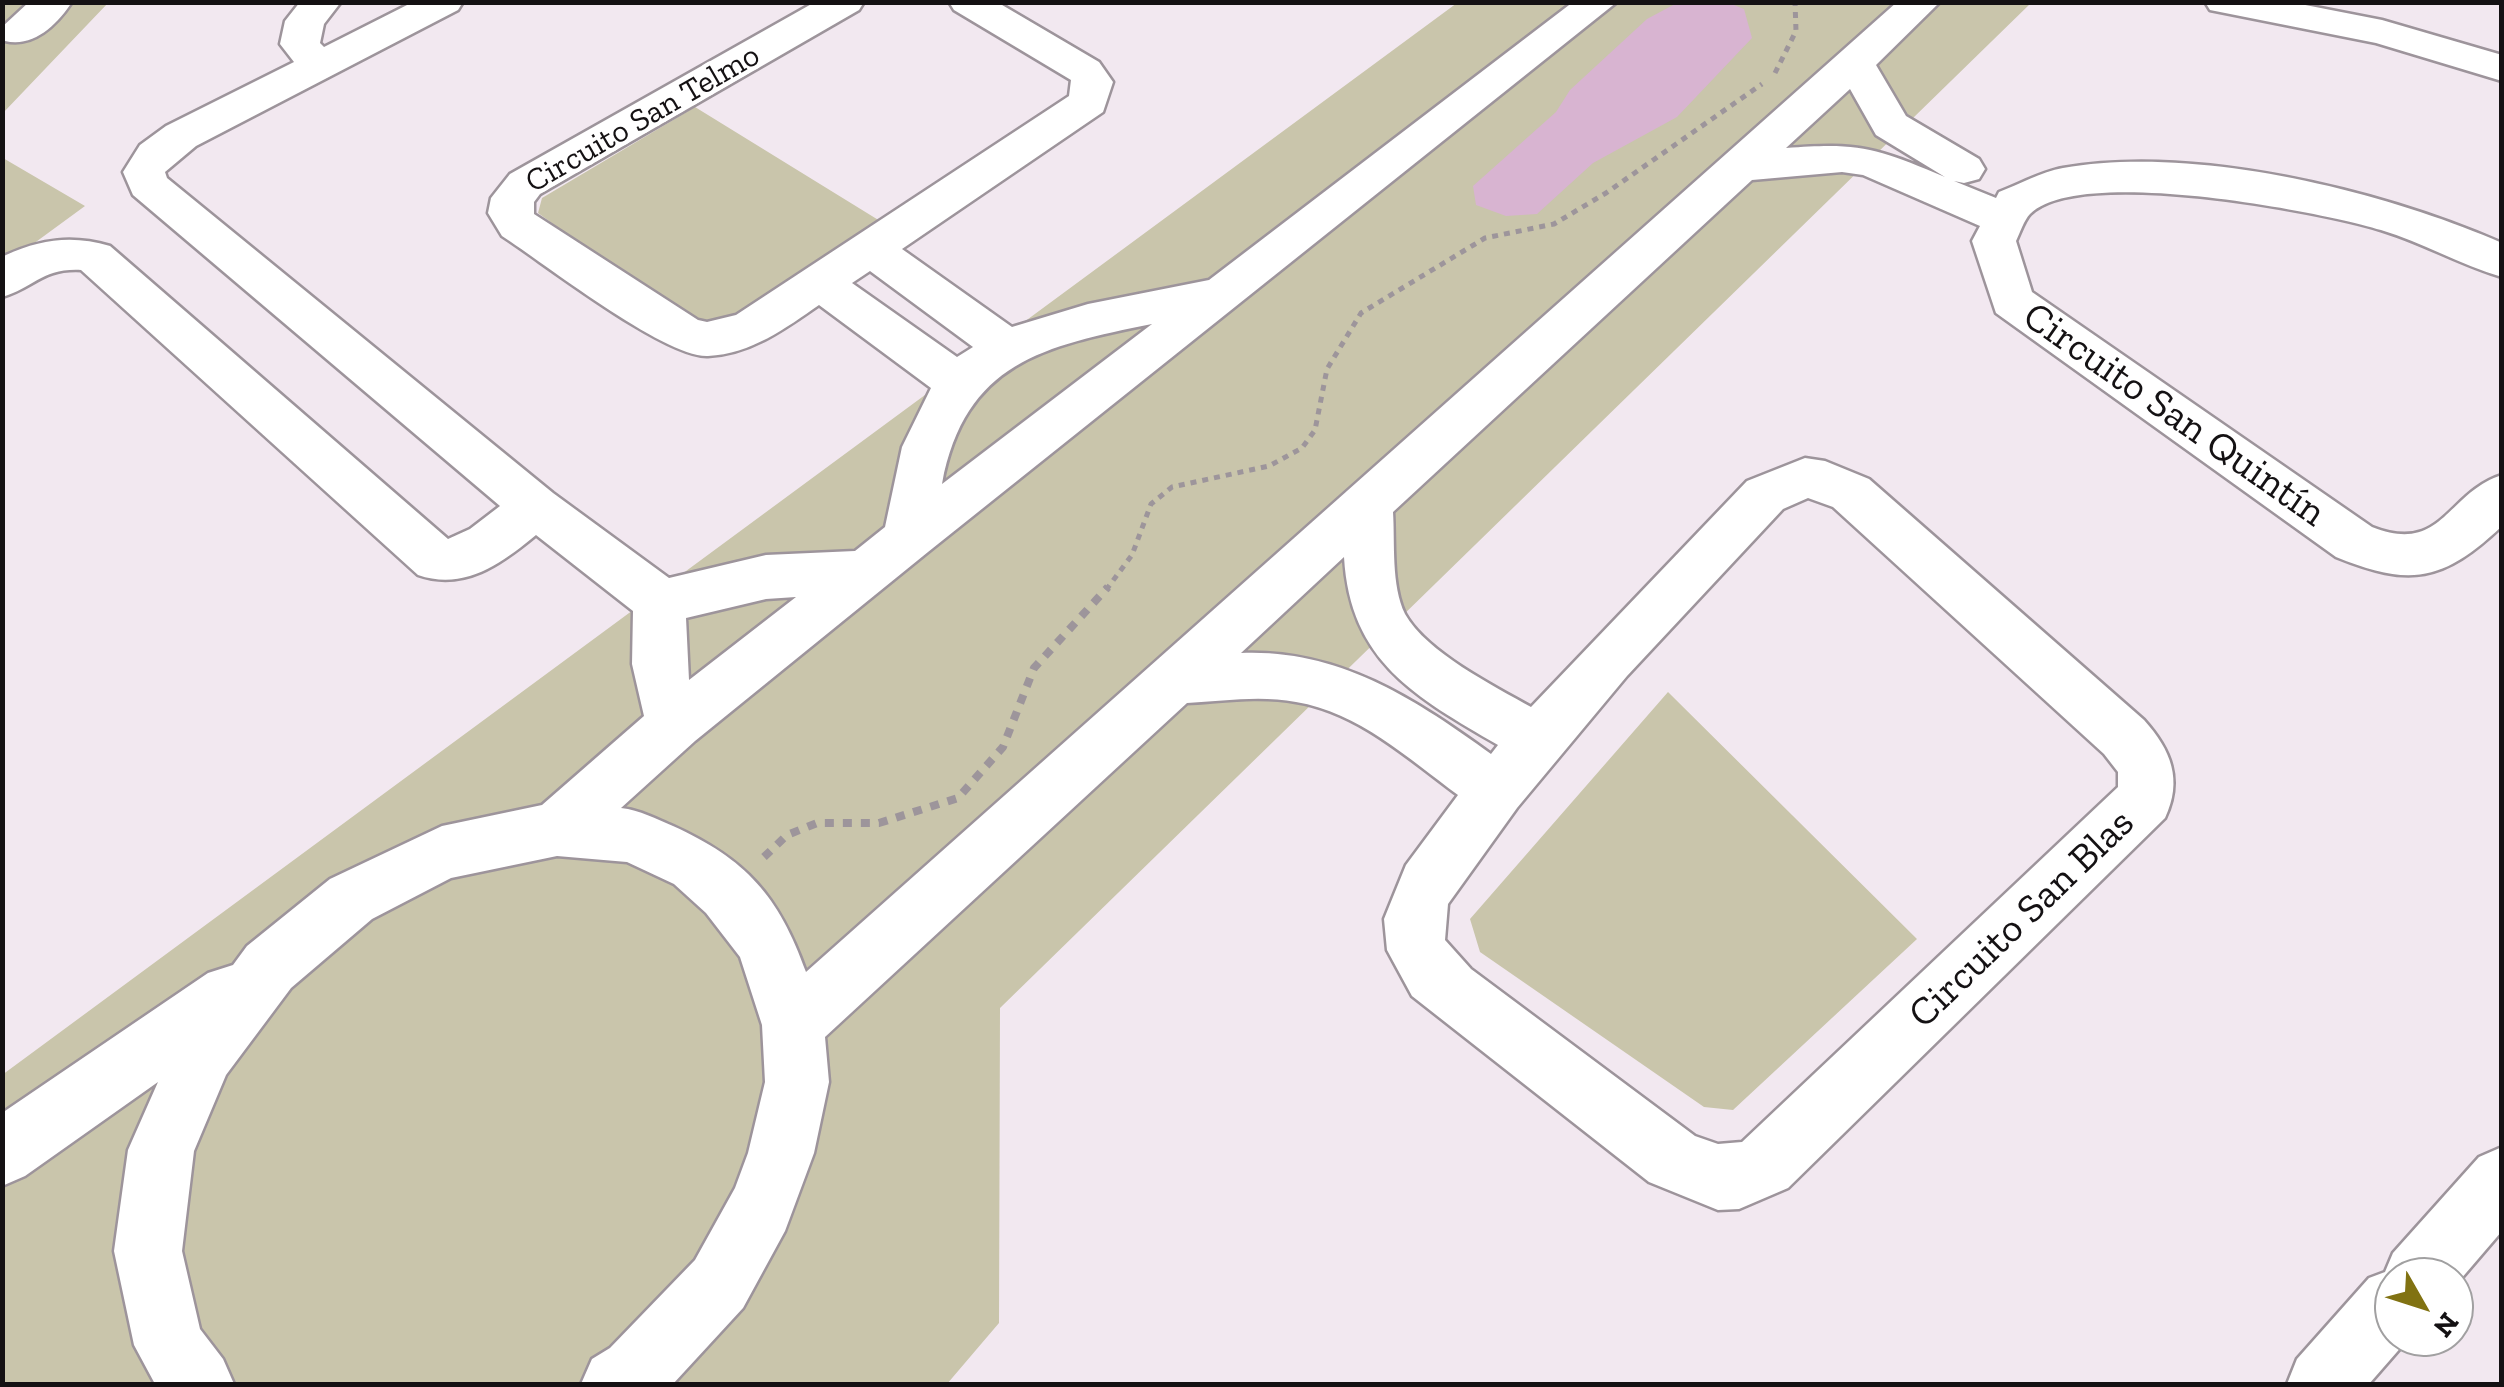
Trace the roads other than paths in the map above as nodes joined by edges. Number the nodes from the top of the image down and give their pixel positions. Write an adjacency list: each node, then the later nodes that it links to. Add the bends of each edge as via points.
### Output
1 (53, 2): 9 (street)
2 (322, 2): 11 (street, via 305,22 300,44)
3 (444, 2): 11 (street)
4 (845, 2): 18 (street, Circuito San Telmo, via 525,184 510,212 518,225 686,334 718,338 750,329)
5 (968, 2): 15 (street, Circuito San Telmo, via 1085,72 1094,92 1080,110)
6 (1598, 2): 19 (street)
7 (1920, 2): 10 (street)
8 (2224, 2): 12 (street, via 2382,32)
9 (19, 32)
10 (1855, 63): 13 (street); 14 (street, via 1891,124)
11 (318, 66): 24 (street, via 181,136 144,172 148,185)
12 (2502, 68)
13 (1743, 166): 14 (street, via 1871,162); 23 (street)
14 (2011, 207): 16 (street, via 2062,180 2216,184 2386,216); 22 (street, Circuito San Quintín, via 1992,248 2012,301 2354,542 2402,559 2421,558)
15 (872, 250): 18 (street, Circuito San Telmo); 20 (street)
16 (2502, 261)
17 (2, 281): 24 (street, via 32,261 61,253 94,257 436,560 465,557)
18 (821, 283): 21 (street)
19 (1226, 293): 20 (street, via 1117,314); 25 (street)
20 (1009, 349): 21 (street)
21 (960, 384): 25 (street, via 922,458)
22 (2502, 495)
23 (1367, 505): 28 (street); 30 (street, via 1378,614 1394,638 1420,666)
24 (535, 507): 27 (street)
25 (910, 537): 26 (street)
26 (868, 572): 27 (street, via 766,577); 29 (street)
27 (660, 602): 29 (street, via 657,652)
28 (1174, 680): 31 (street, via 1293,677 1332,686 1365,700); 34 (street)
29 (675, 724): 32 (street)
30 (1538, 739): 31 (street, Circuito San Blas); 31 (street, Circuito San Blas, via 1765,494 1804,478 1851,494 2124,738 2150,779 2145,800 1765,1165 1737,1180 1672,1159 1424,967 1413,924 1419,899)
31 (1495, 789)
32 (557, 829): 33 (street, via 442,853 351,899); 34 (street, via 632,836 695,864 728,893 765,942)
33 (270, 966): 35 (street); 39 (street, via 204,1052 160,1150 148,1252 169,1344)
34 (793, 1024): 40 (street, via 797,1082 762,1207 719,1284 636,1373)
35 (2, 1153)
36 (2502, 1180): 37 (street)
37 (2435, 1257)
38 (2374, 1326): 41 (street)
39 (198, 1384)
40 (617, 1384)
41 (2322, 1384)

